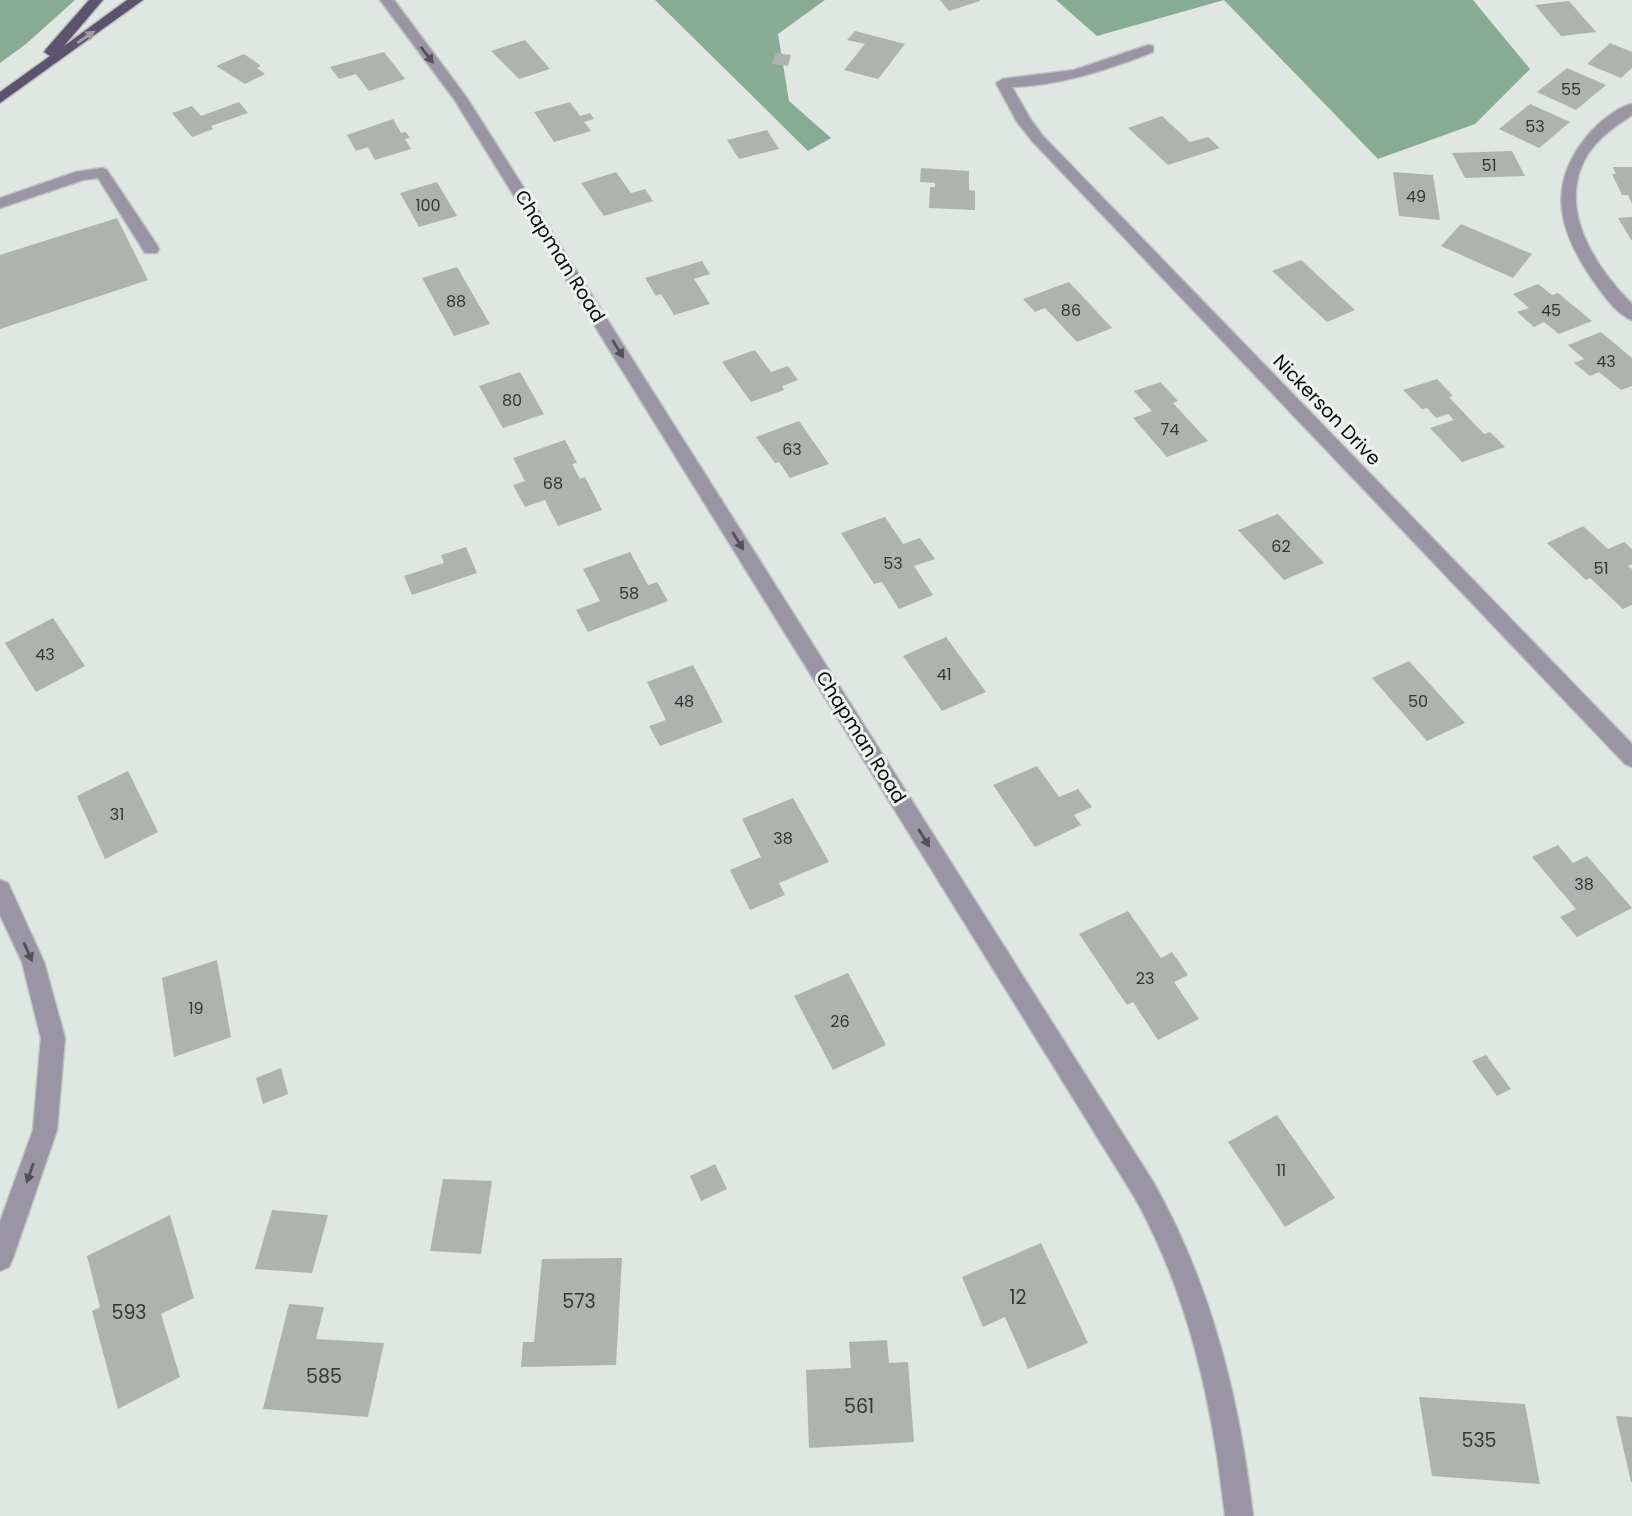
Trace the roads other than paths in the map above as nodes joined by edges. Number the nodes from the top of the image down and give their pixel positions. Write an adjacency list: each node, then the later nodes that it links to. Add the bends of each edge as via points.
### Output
1 (96, 0): 5 (main road)
2 (136, 0): 5 (main road, one-way to 2)
3 (387, 0): 14 (street, Chapman Road, one-way to 14, via 460,98 1158,1216 1199,1320 1221,1400)
4 (1148, 49): 11 (street, Nickerson Drive, via 1061,79 1003,83 1038,139)
5 (34, 72): 6 (main road)
6 (0, 99)
7 (1632, 108): 10 (street, via 1598,132 1579,156 1571,170 1568,204 1576,238 1591,268)
8 (0, 203): 9 (street, via 81,175 102,173)
9 (151, 249)
10 (1632, 314)
11 (1632, 758)
12 (0, 890): 13 (street, one-way to 13, via 33,962 53,1038 45,1130)
13 (0, 1258)
14 (1240, 1516)

